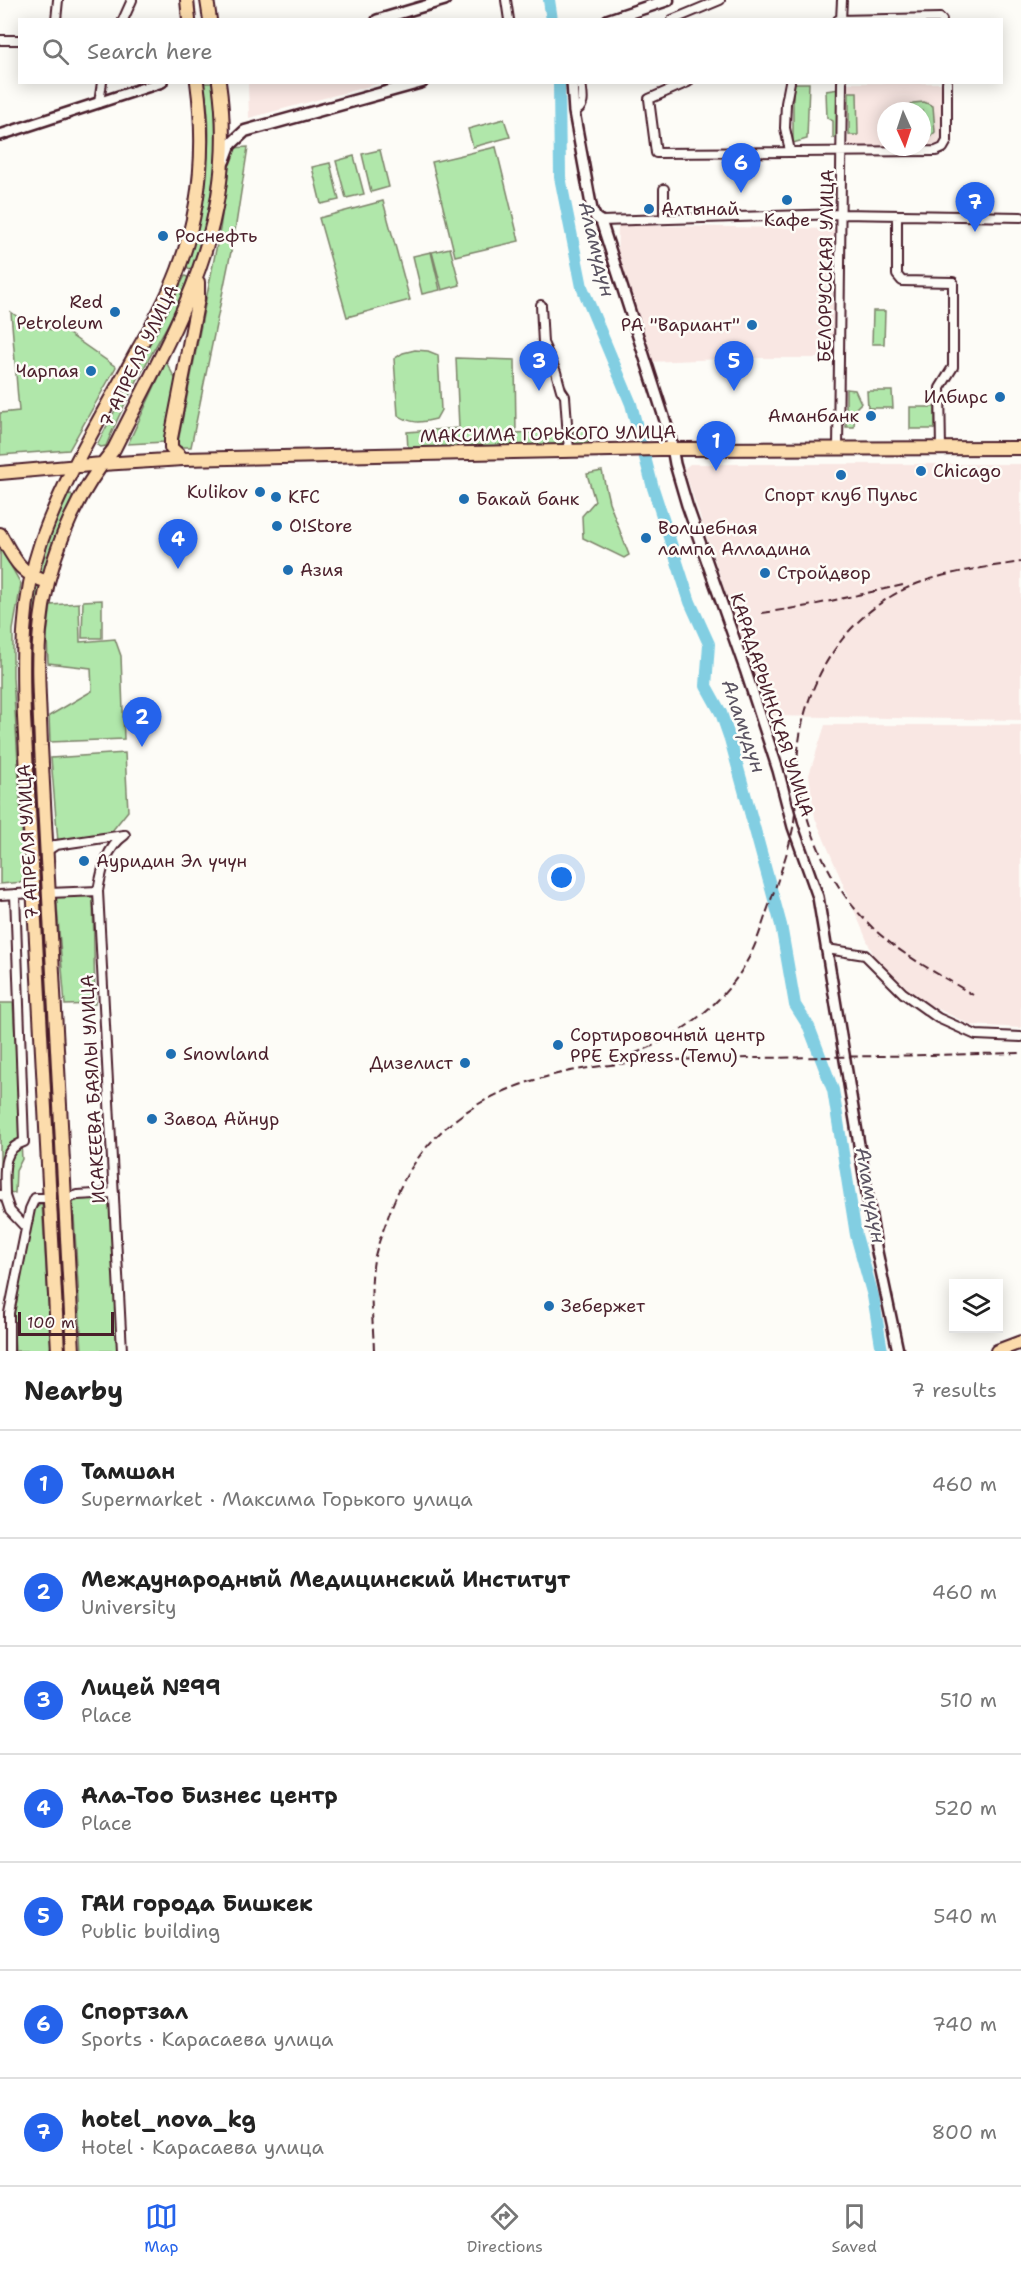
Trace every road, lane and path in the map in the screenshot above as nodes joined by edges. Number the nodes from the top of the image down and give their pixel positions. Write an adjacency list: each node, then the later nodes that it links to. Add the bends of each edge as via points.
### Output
1 (58, 0): 10 (street)
2 (132, 0): 11 (street)
3 (187, 0): 12 (main road)
4 (207, 0): 13 (main road)
5 (446, 0): 14 (street)
6 (668, 0): 16 (main road)
7 (720, 0): 17 (street)
8 (842, 0): 18 (street)
9 (506, 3): 15 (street)
10 (56, 18)
11 (124, 18)
12 (189, 18)
13 (210, 18)
14 (384, 18)
15 (509, 18)
16 (614, 18)
17 (677, 18)
18 (840, 18)
19 (0, 40): 20 (street)
20 (18, 40)
21 (102, 84): 32 (street)
22 (156, 84): 32 (street)
23 (197, 84): 46 (main road, 7 АПРЕЛЯ УЛИЦА, via 202,146 198,196)
24 (415, 84): 35 (main road)
25 (572, 84): 33 (street, КАРАДАРЬИНСКАЯ УЛИЦА)
26 (581, 84): 33 (street, via 583,103)
27 (683, 84): 38 (street, via 649,99 656,153)
28 (790, 84): 38 (street, via 785,122)
29 (842, 84): 37 (street, БЕЛОРУССКАЯ УЛИЦА)
30 (947, 84): 37 (street, via 947,141 943,148)
31 (220, 88): 34 (main road, 7 АПРЕЛЯ УЛИЦА)
32 (99, 103): 36 (street)
33 (573, 112): 45 (street, КАРАДАРЬИНСКАЯ УЛИЦА, via 592,210)
34 (222, 115): 35 (main road, via 228,125); 39 (main road, 7 АПРЕЛЯ УЛИЦА)
35 (245, 131): 39 (main road, via 230,145)
36 (0, 135)
37 (842, 150): 38 (street); 41 (street, БЕЛОРУССКАЯ УЛИЦА)
38 (790, 151)
39 (221, 174): 47 (main road, 7 АПРЕЛЯ УЛИЦА, via 214,222)
40 (663, 189): 44 (street)
41 (841, 214): 42 (street); 44 (street); 51 (street, БЕЛОРУССКАЯ УЛИЦА)
42 (897, 215): 43 (street); 52 (street, via 897,275 902,280 953,282 953,367 940,388)
43 (1021, 217)
44 (664, 218): 45 (street)
45 (601, 221): 50 (street, КАРАДАРЬИНСКАЯ УЛИЦА, via 670,436)
46 (178, 270): 47 (main road); 56 (main road, 7 АПРЕЛЯ УЛИЦА)
47 (199, 274): 54 (main road, via 198,299 171,438 171,448); 55 (main road, 7 АПРЕЛЯ УЛИЦА, via 114,449)
48 (541, 305): 53 (street, via 543,343 565,396)
49 (1021, 448): 52 (main road, МАКСИМА ГОРЬКОГО УЛИЦА)
50 (666, 449): 51 (main road, МАКСИМА ГОРЬКОГО УЛИЦА); 53 (main road, МАКСИМА ГОРЬКОГО УЛИЦА); 67 (street, КАРАДАРЬИНСКАЯ УЛИЦА, via 778,770 818,897)
51 (838, 449): 52 (main road, МАКСИМА ГОРЬКОГО УЛИЦА)
52 (940, 449)
53 (569, 451): 54 (main road, МАКСИМА ГОРЬКОГО УЛИЦА)
54 (183, 459): 55 (main road, МАКСИМА ГОРЬКОГО УЛИЦА)
55 (102, 464): 56 (main road, МАКСИМА ГОРЬКОГО УЛИЦА); 60 (main road, 7 АПРЕЛЯ УЛИЦА, via 69,521)
56 (76, 466): 57 (main road, МАКСИМА ГОРЬКОГО УЛИЦА); 59 (main road, 7 АПРЕЛЯ УЛИЦА, via 48,523)
57 (0, 473)
58 (0, 534): 59 (main road, via 19,566)
59 (31, 577): 60 (main road); 63 (main road, 7 АПРЕЛЯ УЛИЦА, via 22,657)
60 (48, 582): 61 (main road, 7 АПРЕЛЯ УЛИЦА, via 38,660)
61 (47, 851): 62 (street, ИСАКЕЕВА БАЯЛЫ УЛИЦА, via 56,845 125,835 108,853); 64 (main road, 7 АПРЕЛЯ УЛИЦА)
62 (98, 891): 64 (street); 69 (street, ИСАКЕЕВА БАЯЛЫ УЛИЦА)
63 (34, 893): 64 (main road); 65 (street); 72 (main road, 7 АПРЕЛЯ УЛИЦА)
64 (49, 893): 71 (main road, 7 АПРЕЛЯ УЛИЦА, via 64,1178)
65 (15, 894): 66 (street); 70 (street, via 24,1142 8,1152)
66 (0, 895)
67 (827, 948): 68 (street, via 866,955 903,993 938,1018 976,1035); 80 (street, КАРАДАРЬИНСКАЯ УЛИЦА, via 876,1247)
68 (1021, 1037)
69 (114, 1193): 71 (street); 79 (street, ИСАКЕЕВА БАЯЛЫ УЛИЦА)
70 (3, 1195): 73 (street, via 10,1211)
71 (71, 1197): 77 (main road, 7 АПРЕЛЯ УЛИЦА)
72 (50, 1198): 73 (street, via 36,1198); 76 (main road, 7 АПРЕЛЯ УЛИЦА)
73 (26, 1228): 74 (street)
74 (4, 1313): 78 (street)
75 (1021, 1342): 81 (main road)
76 (56, 1348)
77 (74, 1349)
78 (9, 1351)
79 (122, 1351)
80 (898, 1351)
81 (997, 1351)

